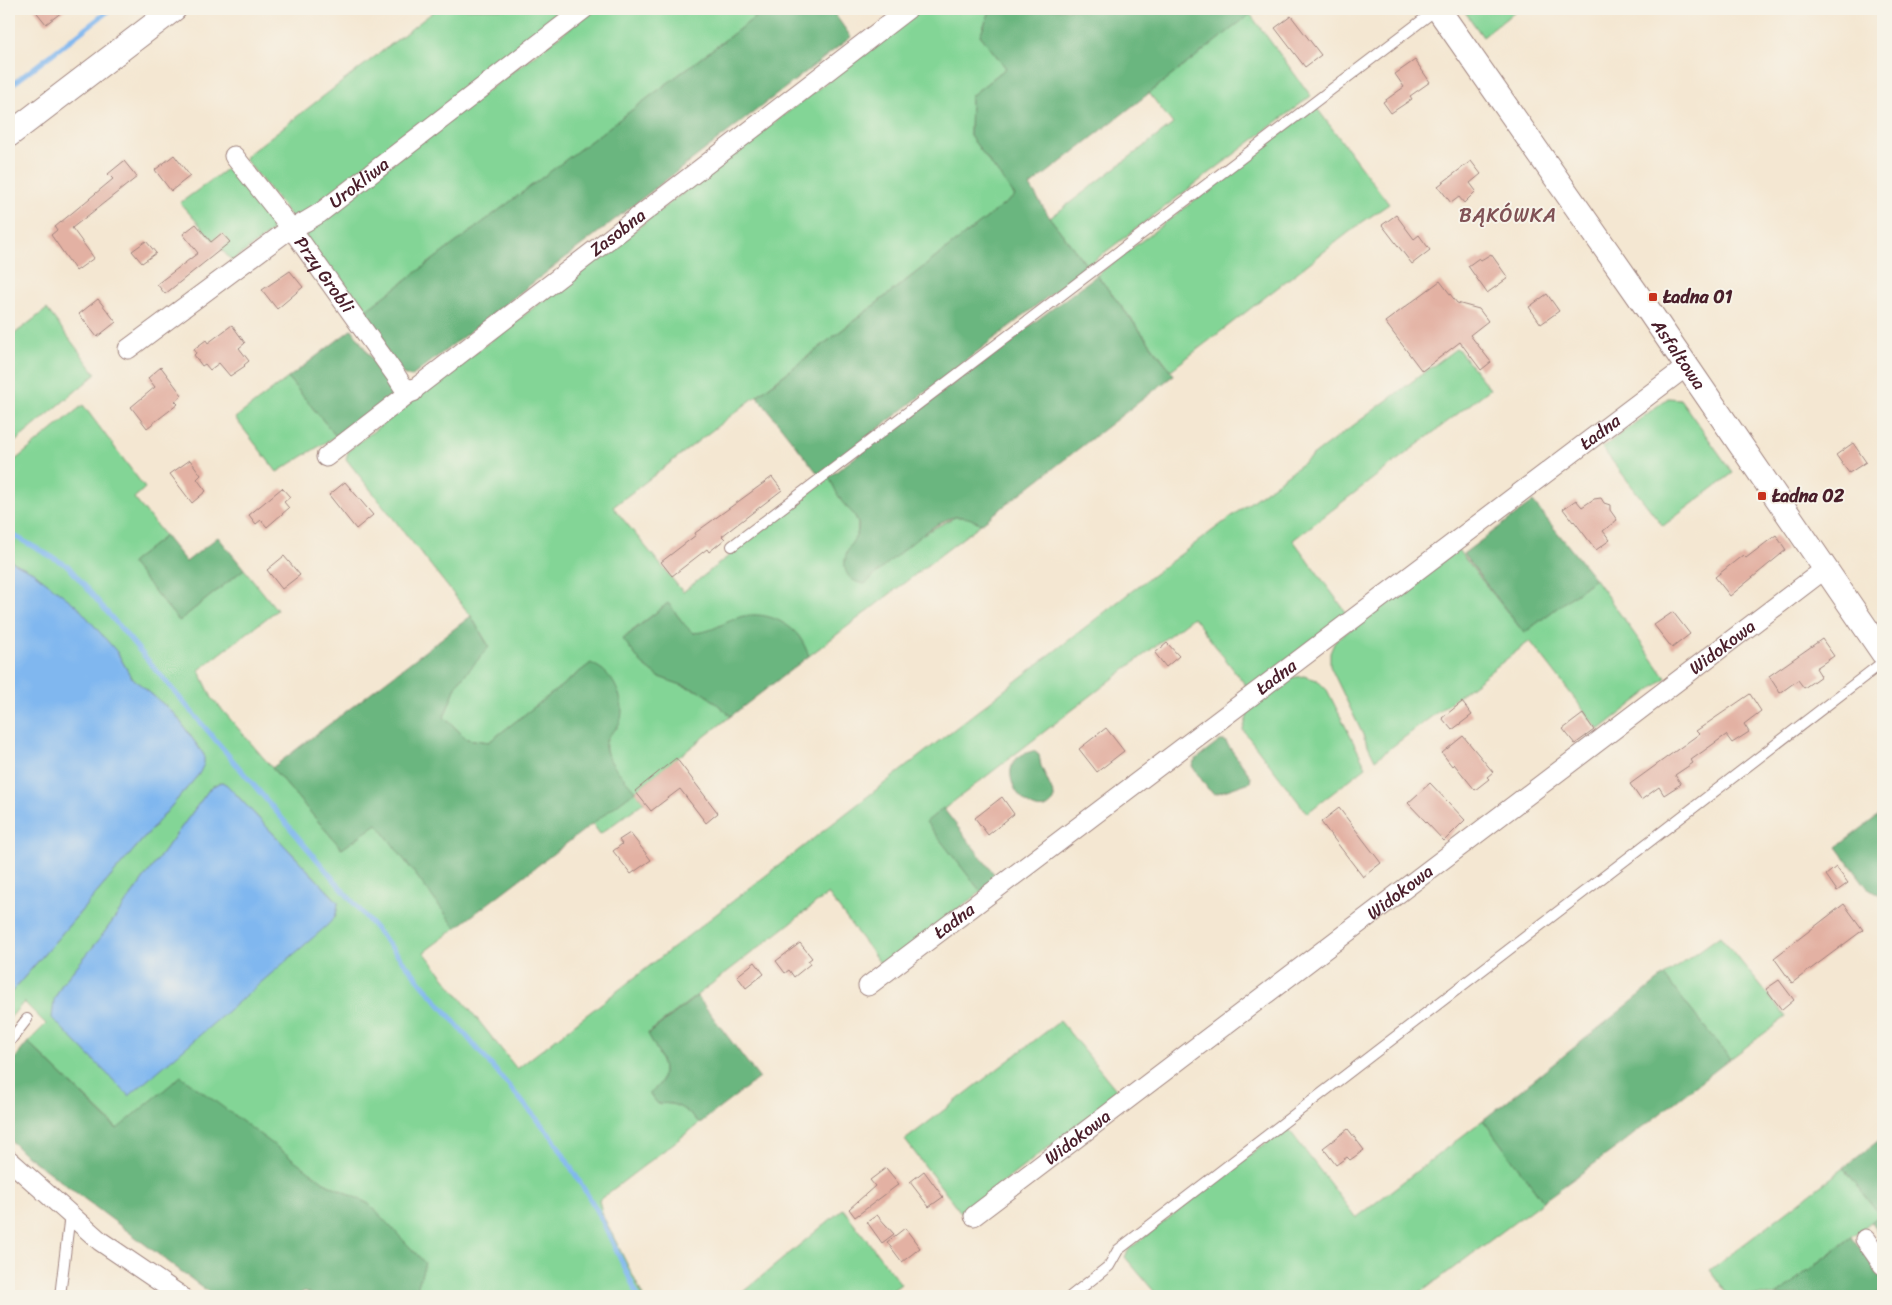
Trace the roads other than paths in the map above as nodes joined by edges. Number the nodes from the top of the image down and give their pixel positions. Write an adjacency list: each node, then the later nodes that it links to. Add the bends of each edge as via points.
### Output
1 (174, 9): 5 (street)
2 (584, 9): 7 (street, Urokliwa, via 320,213)
3 (908, 9): 10 (street, Zasobna)
4 (1438, 9): 9 (street, Asfaltowa); 12 (lane)
5 (9, 135)
6 (234, 156): 7 (street, Przy Grobli)
7 (291, 228): 8 (street, Urokliwa); 10 (street, Przy Grobli, via 402,385)
8 (128, 349)
9 (1686, 367): 13 (street, Asfaltowa); 16 (street, Ładna)
10 (413, 392): 11 (street, Zasobna)
11 (326, 457)
12 (732, 546)
13 (1825, 569): 14 (street, Asfaltowa); 21 (street, Widokowa)
14 (1883, 653)
15 (1883, 662): 26 (lane, via 1118,1250 1109,1266)
16 (868, 986)
17 (27, 1019): 18 (lane)
18 (9, 1042)
19 (9, 1160): 20 (street)
20 (70, 1214): 24 (lane); 25 (street, via 100,1241)
21 (974, 1216)
22 (1865, 1239): 23 (street)
23 (1883, 1265)
24 (60, 1296)
25 (180, 1296)
26 (1071, 1296)

